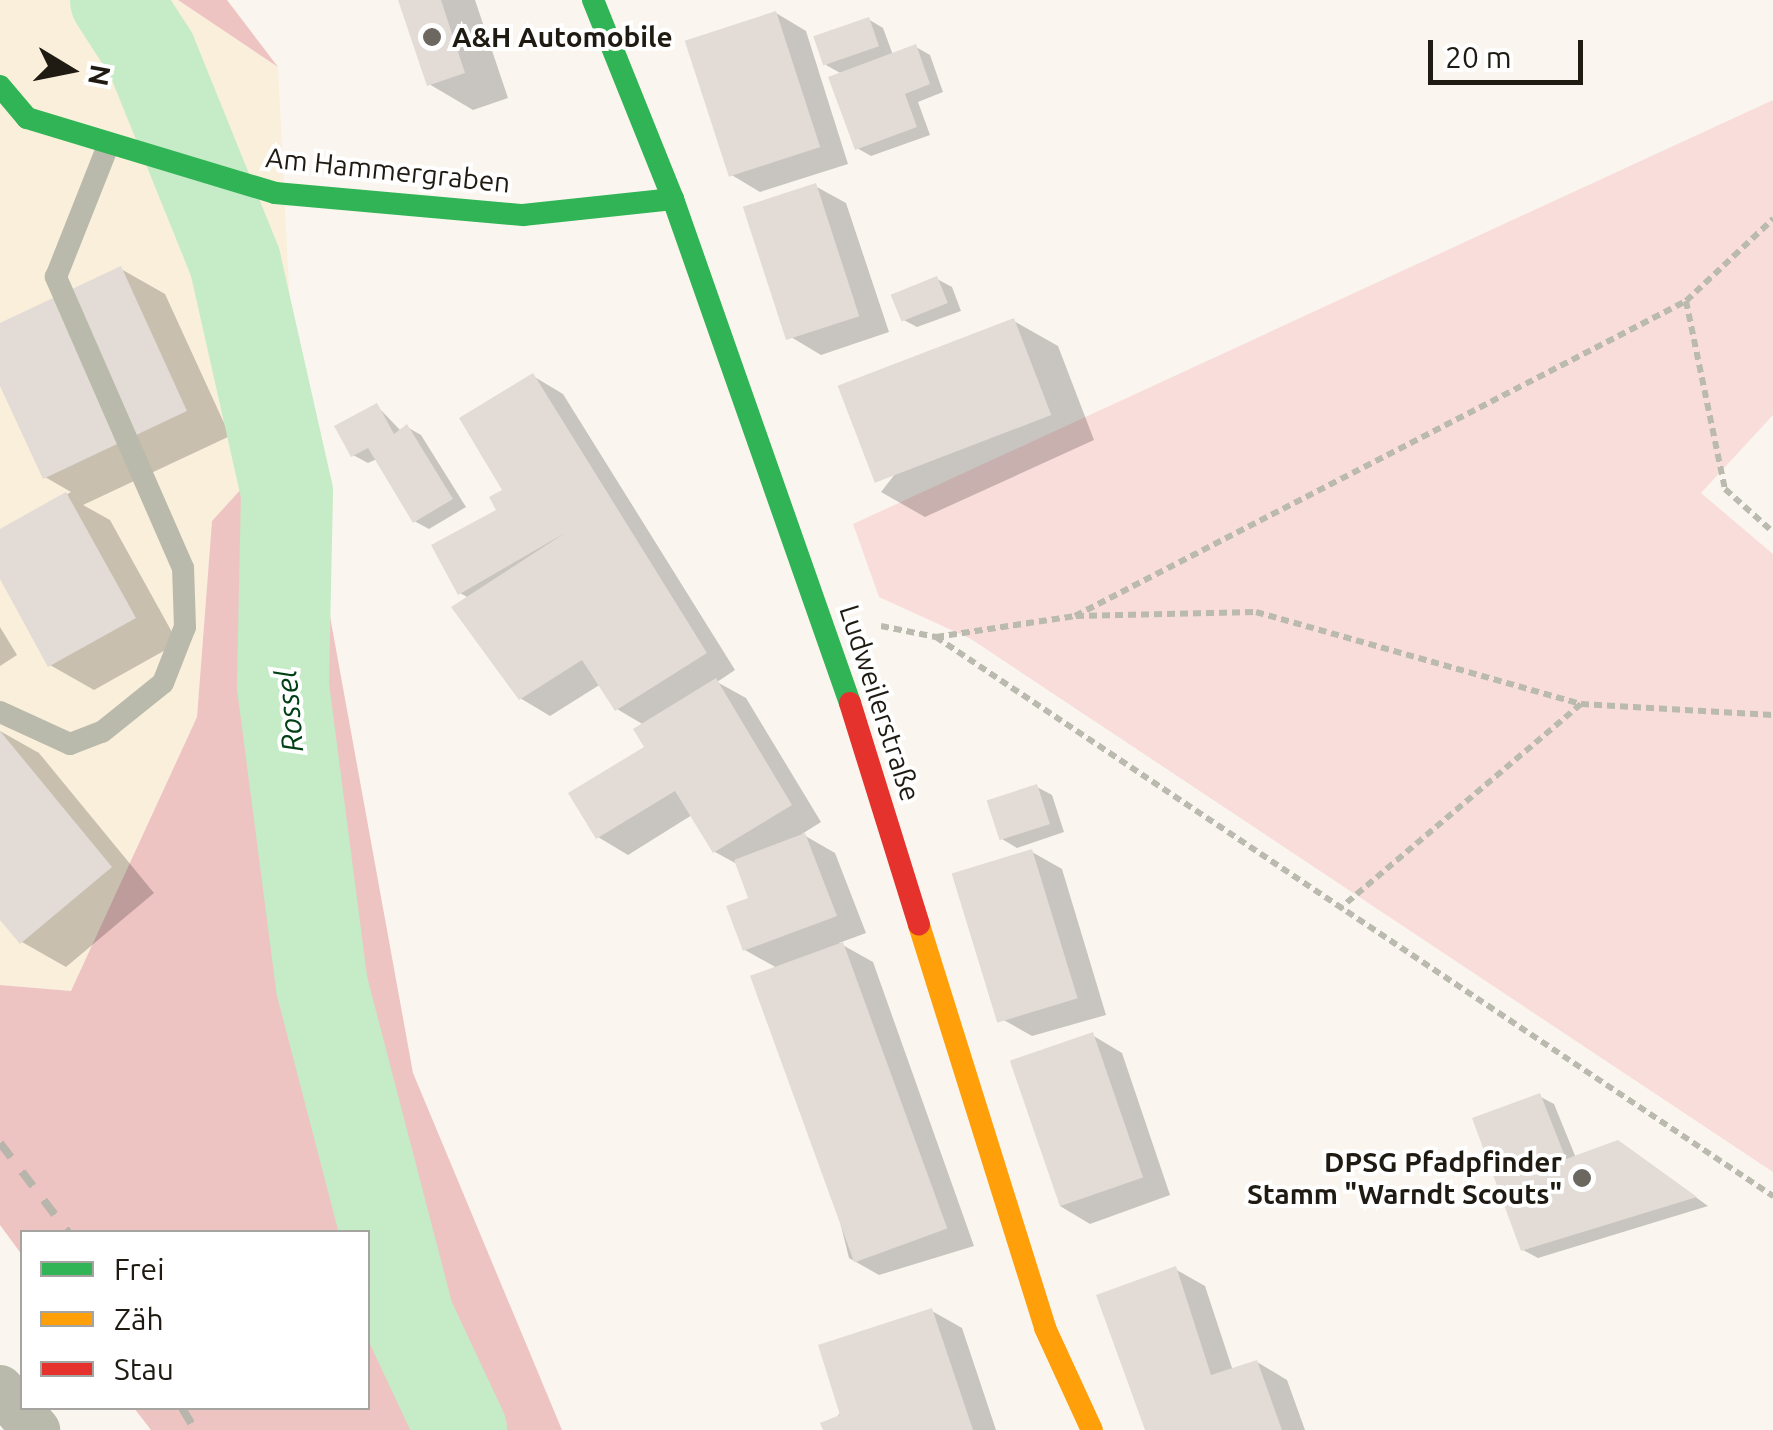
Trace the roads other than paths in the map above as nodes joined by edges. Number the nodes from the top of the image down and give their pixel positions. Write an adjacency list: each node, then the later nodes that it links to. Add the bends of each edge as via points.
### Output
1 (593, 0): 4 (main road, Ludweilerstraße)
2 (0, 86): 3 (main road, Am Hammergraben, via 27,118)
3 (109, 143): 4 (main road, Am Hammergraben, via 276,192 524,215); 5 (lane, via 56,277 183,568 185,627 163,683 102,732 60,742)
4 (673, 199): 8 (main road, Ludweilerstraße, via 830,642 1045,1328)
5 (0, 712)
6 (0, 1389): 7 (street)
7 (36, 1430)
8 (1092, 1430)

